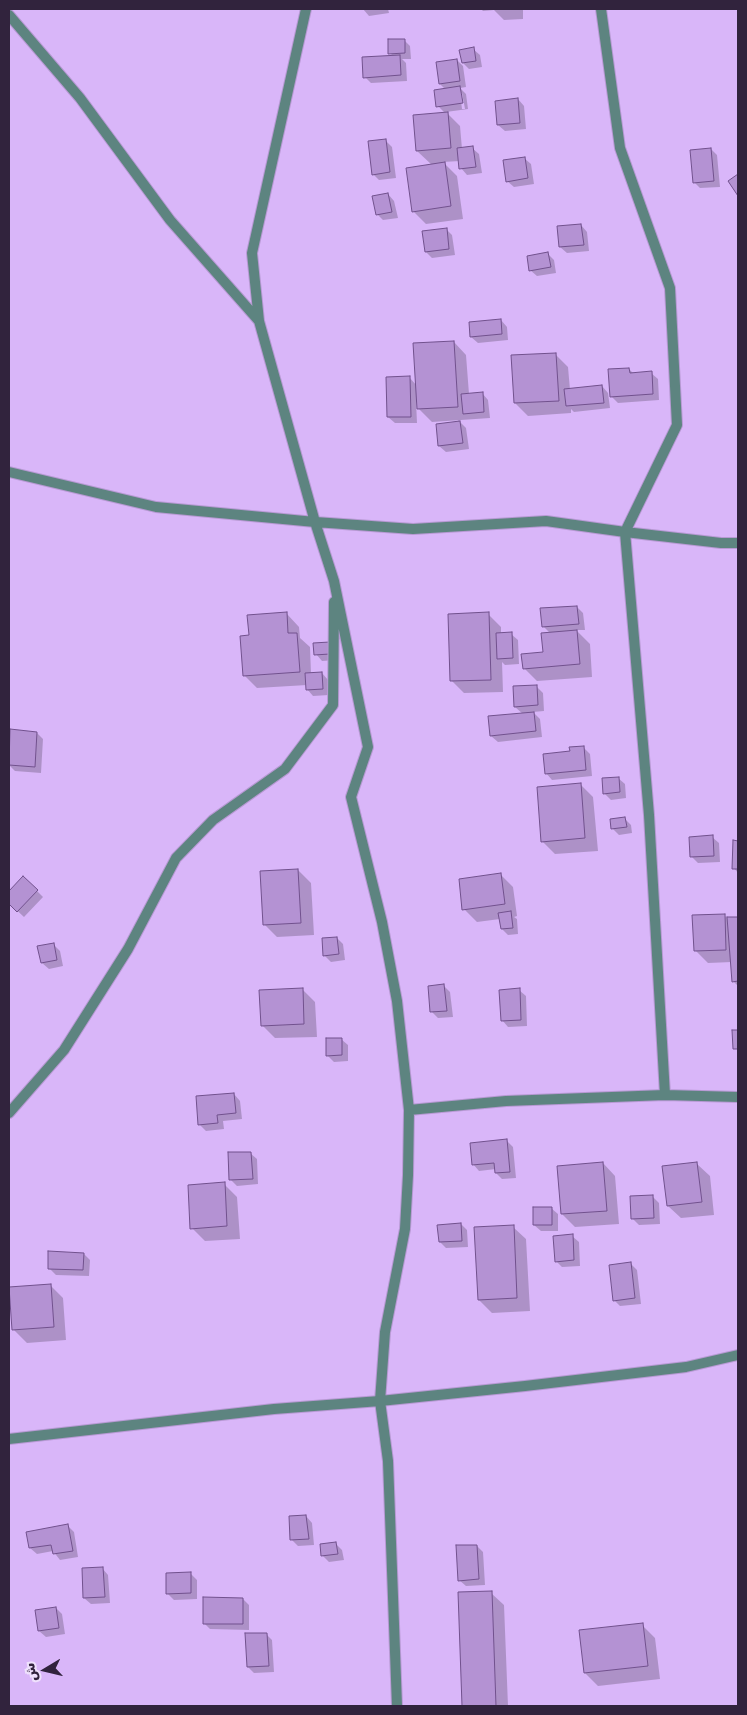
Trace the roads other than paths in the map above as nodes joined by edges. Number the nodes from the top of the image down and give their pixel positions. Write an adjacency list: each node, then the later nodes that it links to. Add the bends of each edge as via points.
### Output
1 (306, 9): 4 (street, via 252,253)
2 (601, 9): 7 (street, via 620,148 670,288 677,424)
3 (9, 15): 4 (street, via 80,98 170,220)
4 (259, 321): 6 (street)
5 (9, 472): 6 (street, via 156,506)
6 (315, 522): 7 (street, via 413,529 546,521); 9 (street)
7 (625, 532): 8 (street); 10 (street)
8 (738, 543)
9 (334, 581): 12 (street, via 368,747 351,797 382,922 397,1001); 13 (street, via 333,706 284,769 213,820 176,858 128,949 64,1050)
10 (666, 1095): 11 (street); 12 (street)
11 (738, 1097)
12 (409, 1110): 15 (street, via 405,1229 385,1332)
13 (9, 1113)
14 (738, 1355): 15 (street, via 686,1367)
15 (380, 1401): 16 (street); 17 (street, via 388,1461)
16 (9, 1439)
17 (396, 1706)

